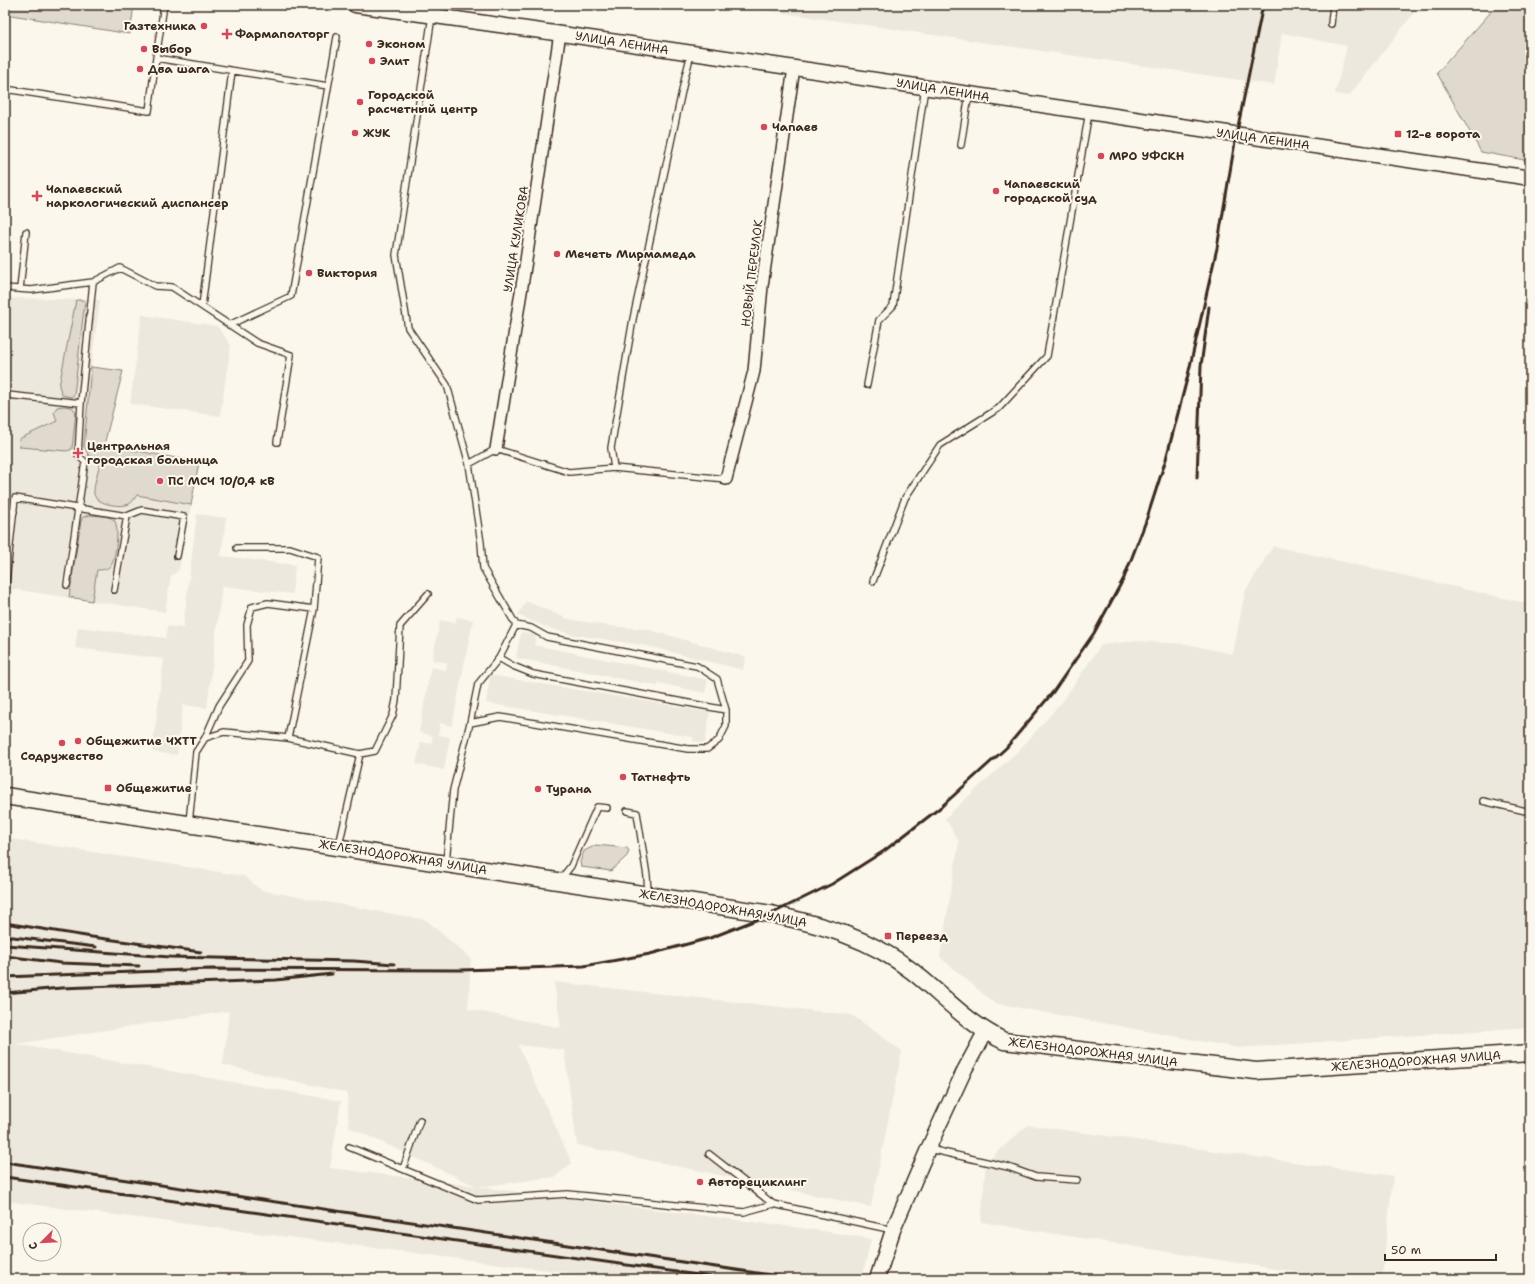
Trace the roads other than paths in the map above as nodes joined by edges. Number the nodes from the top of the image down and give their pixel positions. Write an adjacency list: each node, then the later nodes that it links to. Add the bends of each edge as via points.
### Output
1 (164, 5): 9 (lane)
2 (355, 5): 4 (street, УЛИЦА ЛЕНИНА)
3 (1333, 5): 5 (lane)
4 (432, 15): 6 (street, УЛИЦА ЛЕНИНА); 30 (lane, via 396,255 408,328 447,386)
5 (1331, 24)
6 (560, 33): 8 (street, УЛИЦА ЛЕНИНА); 29 (street, УЛИЦА КУЛИКОВА)
7 (337, 37): 12 (lane)
8 (692, 54): 10 (street, УЛИЦА ЛЕНИНА); 31 (lane, via 633,319 611,448)
9 (156, 58): 11 (lane); 14 (lane, via 149,111)
10 (794, 68): 13 (street, УЛИЦА ЛЕНИНА); 32 (street, НОВЫЙ ПЕРЕУЛОК, via 762,286 754,371)
11 (232, 71): 12 (lane); 23 (lane)
12 (328, 86): 24 (lane, via 290,296)
13 (925, 86): 15 (street, УЛИЦА ЛЕНИНА); 25 (lane, via 893,306 879,320)
14 (5, 89)
15 (969, 94): 16 (street, УЛИЦА ЛЕНИНА); 17 (lane)
16 (1090, 112): 18 (street, УЛИЦА ЛЕНИНА); 39 (lane, via 1047,356 999,408 940,445 904,498)
17 (961, 146)
18 (1530, 178)
19 (26, 232): 22 (lane)
20 (93, 282): 22 (lane, via 31,290); 23 (lane, via 120,268 156,286 172,288); 27 (lane)
21 (5, 288): 22 (lane)
22 (20, 289)
23 (202, 306): 24 (lane)
24 (229, 325): 28 (lane, via 257,343 291,355)
25 (867, 385)
26 (7, 395): 27 (lane)
27 (81, 403): 33 (lane, via 78,455 85,462)
28 (277, 442)
29 (496, 449): 30 (lane); 31 (lane, via 569,472)
30 (469, 464): 45 (lane, via 483,568)
31 (614, 468): 32 (lane)
32 (726, 479)
33 (79, 508): 35 (lane, via 15,498); 36 (lane); 40 (lane)
34 (5, 510): 35 (lane)
35 (14, 512): 42 (lane)
36 (127, 516): 38 (lane, via 142,510 184,517); 41 (lane)
37 (237, 548): 44 (lane, via 290,548 318,557)
38 (177, 556)
39 (872, 581)
40 (67, 585)
41 (114, 590)
42 (5, 591)
43 (428, 594): 51 (lane, via 400,626 393,715 375,751)
44 (314, 609): 49 (lane, via 268,603 252,607 247,625 248,661 219,706); 50 (lane)
45 (516, 626): 46 (lane); 47 (lane, via 531,628 548,637 697,666 717,679)
46 (499, 658): 47 (lane, via 533,674); 48 (lane, via 478,684)
47 (726, 710): 48 (lane, via 726,726 720,740 707,750 688,749 500,717)
48 (470, 723): 59 (lane, via 453,790)
49 (205, 738): 50 (lane, via 224,732); 57 (lane, via 196,752)
50 (288, 738): 51 (lane)
51 (360, 754): 58 (lane)
52 (5, 796): 57 (main road, ЖЕЛЕЗНОДОРОЖНАЯ УЛИЦА)
53 (1482, 801): 56 (lane)
54 (607, 808): 60 (lane, via 597,807 571,866)
55 (627, 811): 61 (lane, via 637,813)
56 (1530, 812)
57 (189, 824): 58 (main road, ЖЕЛЕЗНОДОРОЖНАЯ УЛИЦА)
58 (338, 847): 59 (main road, ЖЕЛЕЗНОДОРОЖНАЯ УЛИЦА)
59 (446, 864): 60 (main road, ЖЕЛЕЗНОДОРОЖНАЯ УЛИЦА)
60 (559, 882): 61 (main road, ЖЕЛЕЗНОДОРОЖНАЯ УЛИЦА)
61 (648, 895): 62 (main road, ЖЕЛЕЗНОДОРОЖНАЯ УЛИЦА, via 771,914 848,935 911,970)
62 (985, 1032): 63 (main road, ЖЕЛЕЗНОДОРОЖНАЯ УЛИЦА, via 1004,1041 1028,1045 1256,1071); 66 (street)
63 (1530, 1053)
64 (420, 1120): 68 (lane)
65 (349, 1147): 68 (lane)
66 (928, 1149): 69 (lane, via 1008,1167 1036,1177); 71 (street)
67 (709, 1154): 70 (lane)
68 (403, 1169): 70 (lane, via 478,1200 568,1194 744,1212)
69 (1077, 1180)
70 (773, 1204): 71 (lane)
71 (893, 1230): 72 (street)
72 (877, 1279)

